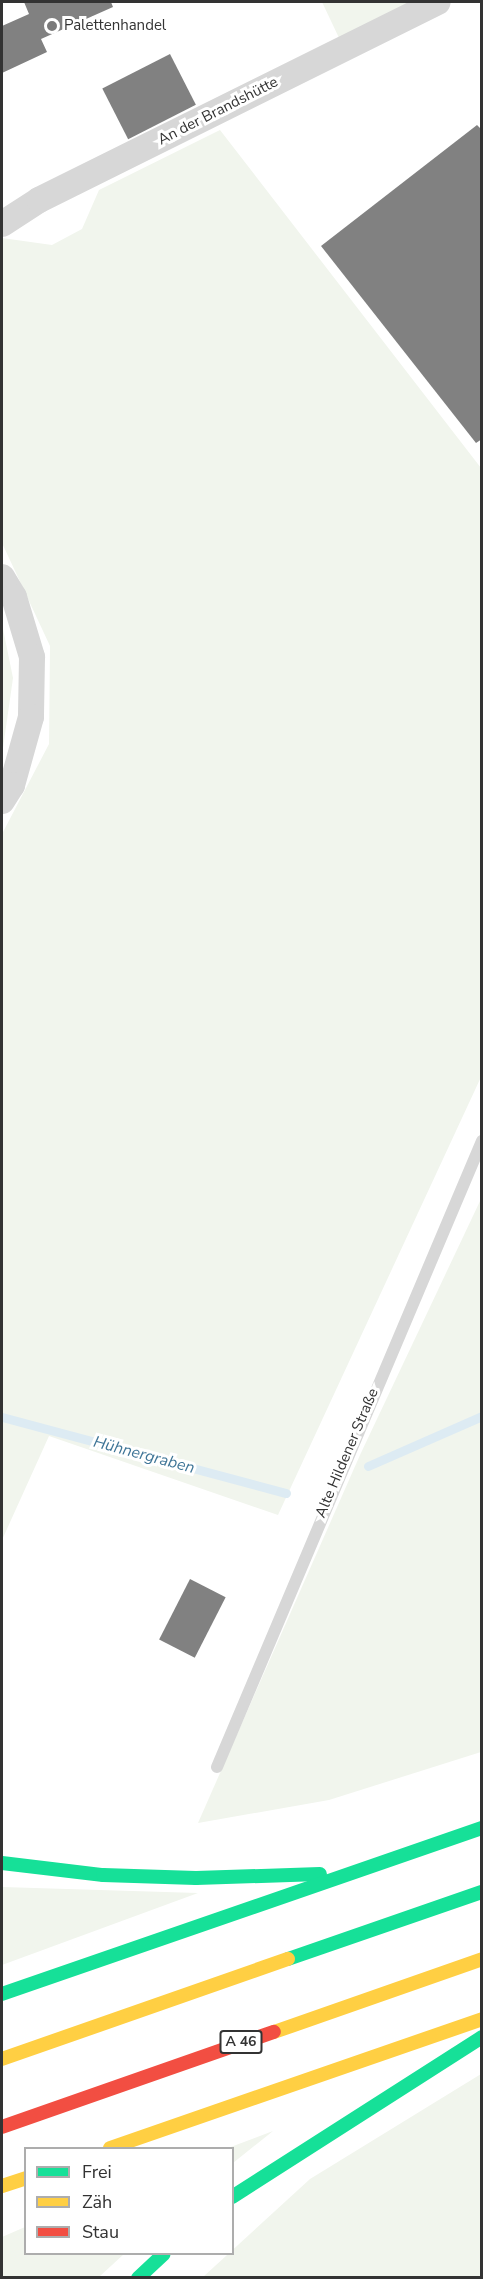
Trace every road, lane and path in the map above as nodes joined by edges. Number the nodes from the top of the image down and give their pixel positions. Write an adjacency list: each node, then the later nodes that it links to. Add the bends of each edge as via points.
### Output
1 (437, 2): 2 (street, An der Brandshütte, via 39,200)
2 (2, 224)
3 (2, 577): 4 (street, via 14,597 32,657 31,717 12,784)
4 (2, 801)
5 (482, 1141): 6 (lane, Alte Hildener Straße, via 446,1218)
6 (217, 1767)
7 (482, 1828): 9 (highway)
8 (2, 1863): 9 (highway, via 103,1875 196,1878)
9 (352, 1873): 12 (highway)
10 (482, 1892): 15 (highway)
11 (482, 1959): 17 (highway, A 46)
12 (2, 1994)
13 (482, 2019): 16 (highway)
14 (482, 2037): 16 (highway); 21 (highway)
15 (2, 2059)
16 (319, 2075): 18 (highway)
17 (2, 2127)
18 (113, 2147)
19 (24, 2179): 20 (highway)
20 (2, 2186)
21 (234, 2196)
22 (162, 2255): 23 (highway)
23 (138, 2277)

